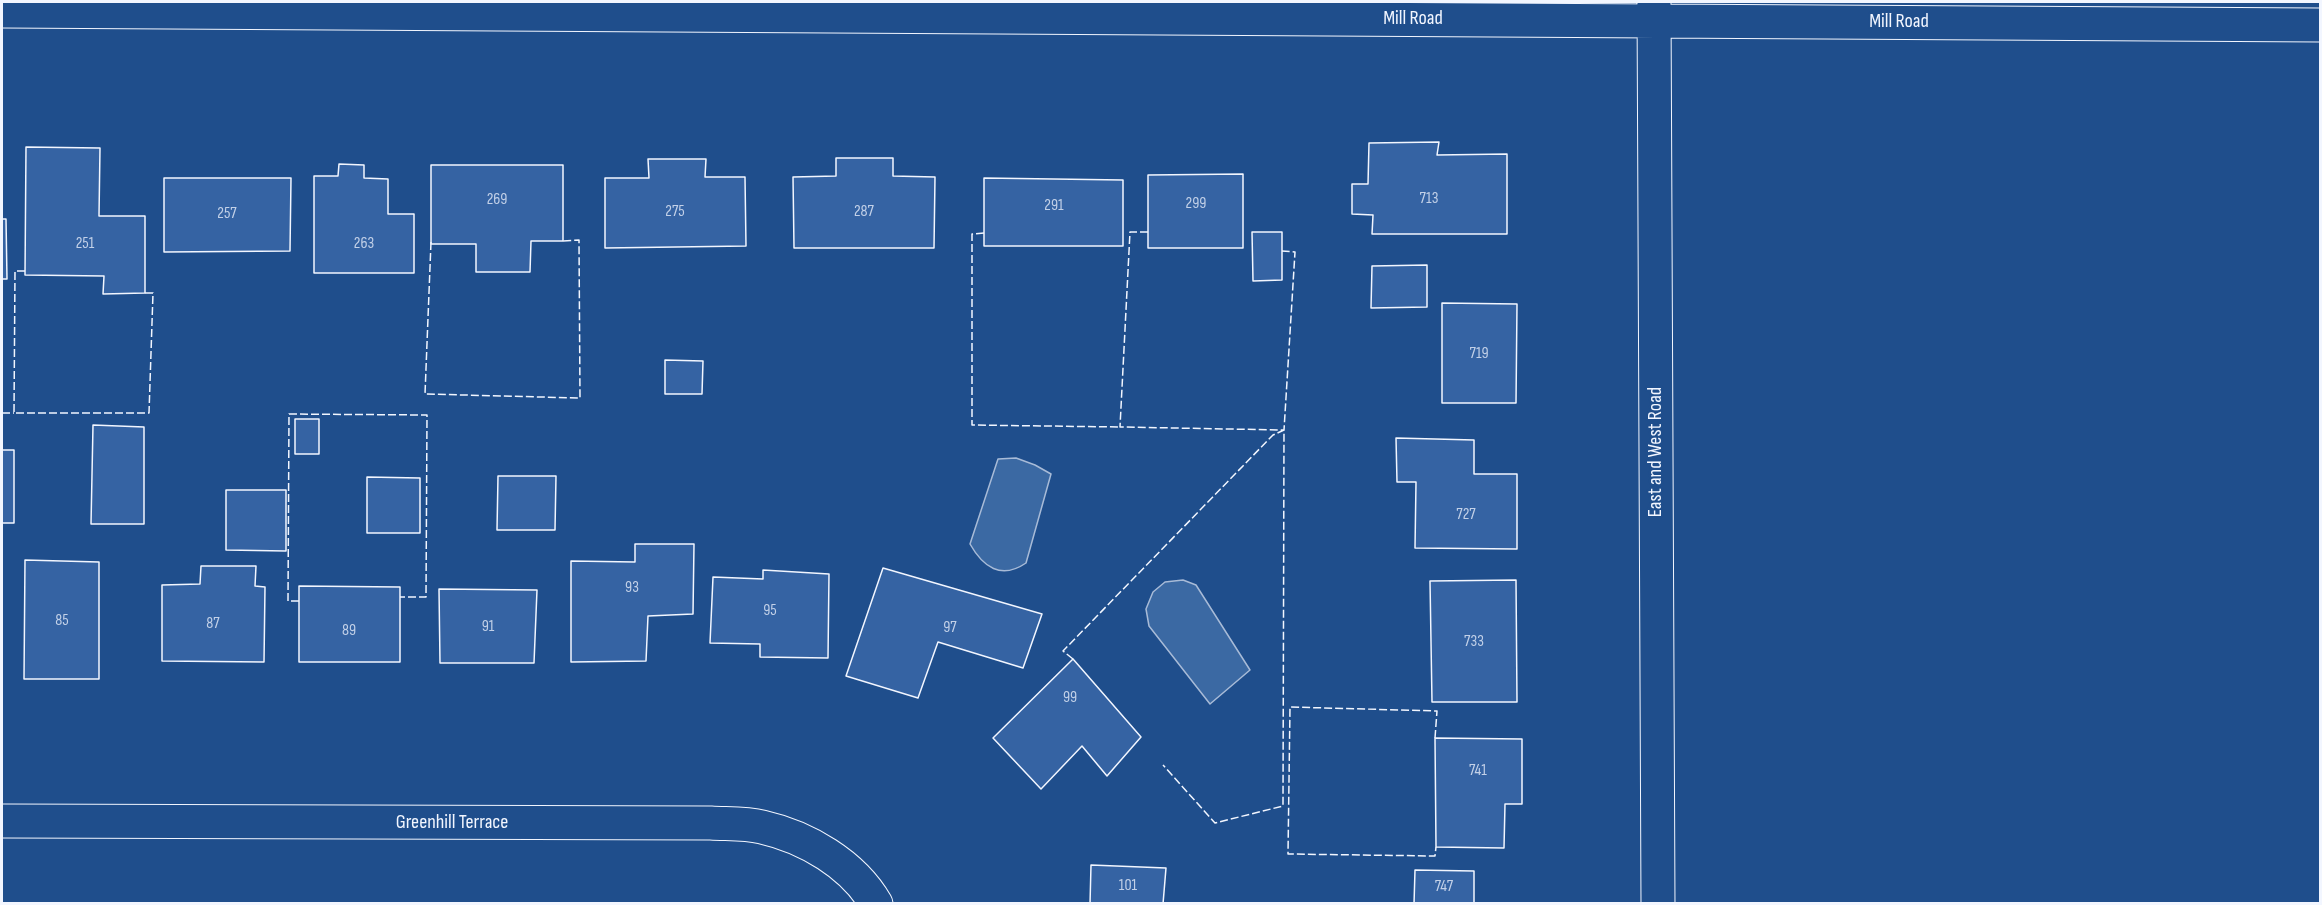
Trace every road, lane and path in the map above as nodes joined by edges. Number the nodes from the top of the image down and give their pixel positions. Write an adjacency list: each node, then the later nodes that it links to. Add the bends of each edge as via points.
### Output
1 (279, 7): 2 (street, Mill Road); 3 (street, Mill Road)
2 (2, 11)
3 (1654, 11): 4 (street, Mill Road); 7 (street, East and West Road)
4 (2320, 25)
5 (2, 822): 6 (street, Greenhill Terrace, via 761,826 803,840 840,863)
6 (876, 903)
7 (1658, 903)

